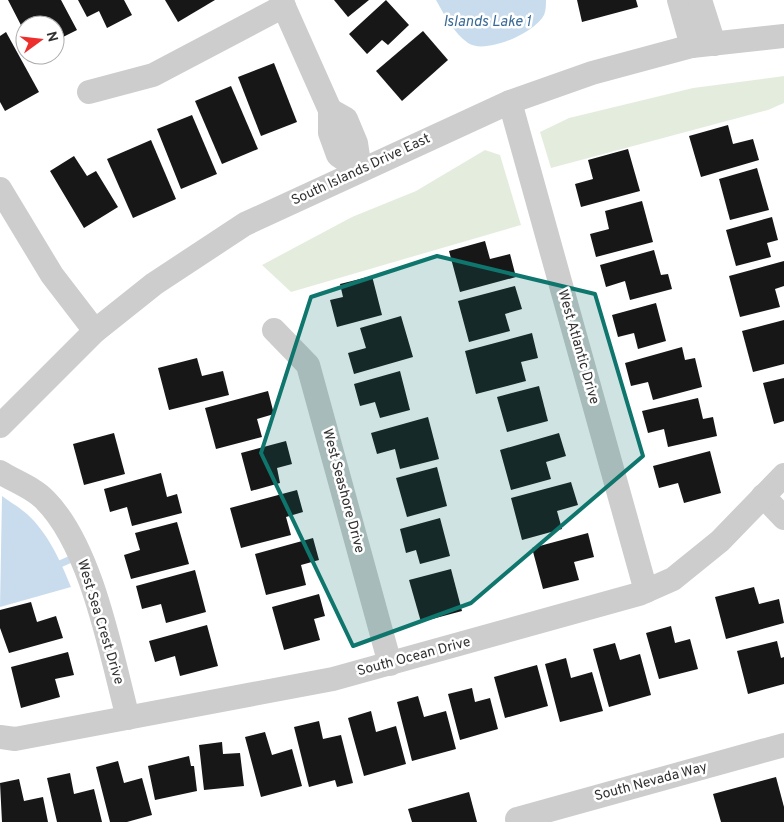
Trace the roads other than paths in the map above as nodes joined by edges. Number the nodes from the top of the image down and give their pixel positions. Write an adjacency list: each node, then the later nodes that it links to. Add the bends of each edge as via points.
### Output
1 (679, 0): 5 (street)
2 (700, 0): 5 (street)
3 (283, 3): 6 (street, via 153,75); 8 (street, via 330,110 330,133 338,155)
4 (784, 36): 5 (street, South Islands Drive East)
5 (703, 45): 7 (street, South Islands Drive East, via 592,73)
6 (89, 92)
7 (510, 102): 8 (street, South Islands Drive East); 17 (street, West Atlantic Drive)
8 (360, 170): 10 (street, South Islands Drive East, via 245,224 154,284)
9 (0, 190): 10 (street, via 52,275)
10 (95, 330): 12 (street, South Islands Drive East)
11 (274, 330): 18 (street, West Seashore Drive, via 308,365)
12 (0, 426)
13 (0, 472): 19 (street, West Sea Crest Drive, via 45,499 76,543 96,596)
14 (784, 474): 15 (street, South Ocean Drive)
15 (763, 496): 16 (street); 17 (street, South Ocean Drive, via 720,541 673,579)
16 (784, 518)
17 (646, 591): 18 (street, South Ocean Drive)
18 (390, 664): 19 (street, South Ocean Drive, via 333,679)
19 (128, 718): 20 (street, South Ocean Drive, via 14,739)
20 (0, 737)
21 (784, 745): 22 (street, South Nevada Way)
22 (517, 820)

